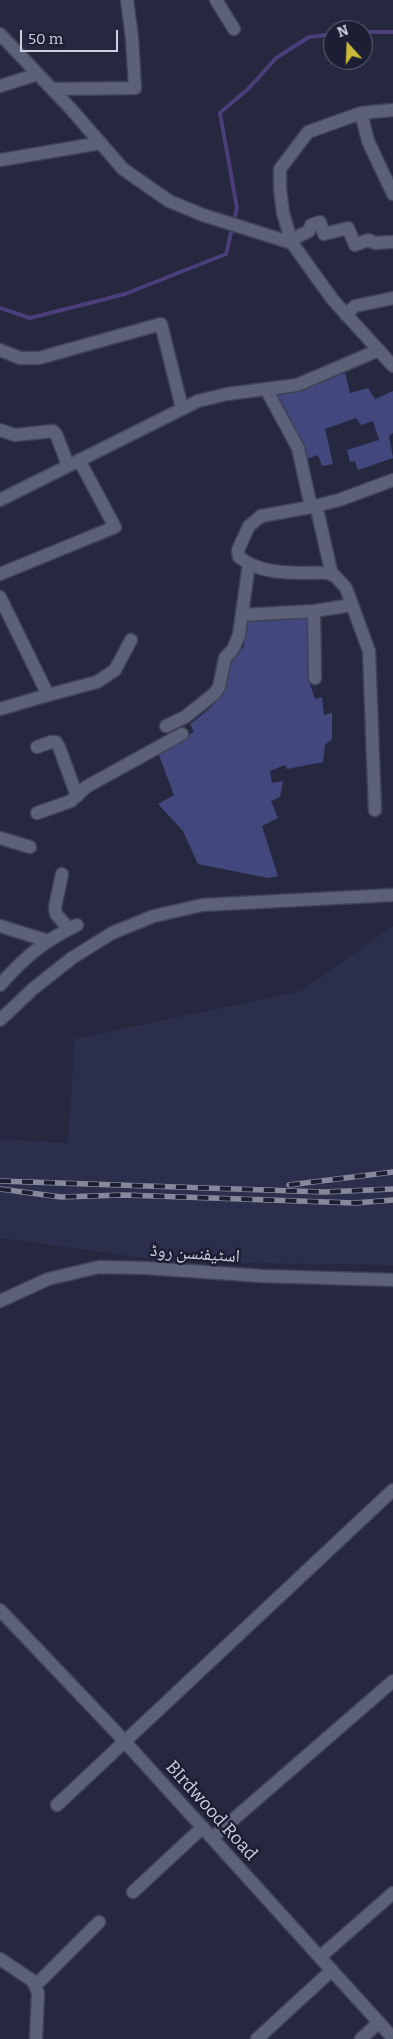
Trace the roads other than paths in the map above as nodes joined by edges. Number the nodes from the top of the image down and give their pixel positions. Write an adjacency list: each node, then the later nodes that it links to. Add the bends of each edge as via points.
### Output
1 (127, 0): 7 (street, via 135,88)
2 (220, 1): 3 (street)
3 (234, 29)
4 (0, 34): 5 (street)
5 (38, 74): 6 (street); 7 (street)
6 (0, 86)
7 (53, 89): 10 (street)
8 (393, 110): 9 (street)
9 (361, 113): 12 (street, via 368,141); 13 (street, via 308,132 280,169 283,213)
10 (101, 144): 11 (street); 13 (street, via 123,169 169,201 203,216)
11 (0, 160)
12 (393, 194)
13 (291, 241): 14 (street, via 320,222 324,234 348,228 354,245 368,240); 16 (street)
14 (393, 242)
15 (393, 298): 16 (street, via 355,306)
16 (346, 315): 18 (street)
17 (0, 350): 21 (street, via 20,358 39,358 161,324)
18 (379, 350): 19 (street); 20 (street, via 297,385)
19 (393, 366)
20 (266, 389): 21 (street, via 227,394); 26 (street, via 298,448)
21 (182, 408): 23 (street)
22 (0, 430): 23 (street, via 15,435 53,431)
23 (73, 463): 25 (street); 28 (street, via 115,527)
24 (393, 480): 26 (street)
25 (0, 500)
26 (314, 506): 27 (street, via 261,516 249,526 238,550 239,557); 29 (street)
27 (248, 564): 29 (street, via 264,571); 33 (street)
28 (0, 574)
29 (332, 575): 31 (street, via 346,588)
30 (0, 597): 36 (street)
31 (352, 605): 32 (street); 42 (street, via 369,651)
32 (314, 611): 33 (street); 35 (street)
33 (242, 615): 38 (street, via 239,635 225,658 214,694 185,717)
34 (131, 640): 36 (street, via 115,670 97,682)
35 (315, 678)
36 (48, 695): 37 (street)
37 (0, 709)
38 (166, 726)
39 (182, 734): 41 (street, via 86,787)
40 (37, 747): 41 (street, via 56,742)
41 (77, 796): 43 (street)
42 (375, 810)
43 (37, 813)
44 (0, 838): 45 (street)
45 (30, 847)
46 (62, 874): 49 (street, via 56,914 73,927)
47 (393, 895): 51 (street, via 202,905 154,916 112,933 72,958)
48 (0, 926): 49 (street)
49 (48, 941): 50 (street, via 34,950)
50 (0, 985)
51 (0, 1020)
52 (393, 1280): 53 (street, اسٹیفنسن روڈ, via 99,1267 48,1279)
53 (0, 1300)
54 (393, 1490): 57 (street)
55 (0, 1610): 57 (street, BIrdwood Road)
56 (393, 1681): 60 (street)
57 (126, 1742): 58 (street); 59 (street, BIrdwood Road)
58 (57, 1805)
59 (203, 1827): 60 (street, BIrdwood Road); 61 (street)
60 (212, 1838): 64 (street, BIrdwood Road)
61 (132, 1892)
62 (393, 1893): 64 (street)
63 (99, 1922): 67 (street)
64 (320, 1957): 66 (street, BIrdwood Road)
65 (0, 1959): 67 (street, via 33,1981)
66 (332, 1970): 68 (street, BIrdwood Road); 71 (street)
67 (35, 1986): 70 (street, via 38,1993)
68 (379, 2022): 69 (street, BIrdwood Road); 72 (street)
69 (393, 2038)
70 (36, 2039)
71 (257, 2039)
72 (361, 2039)

